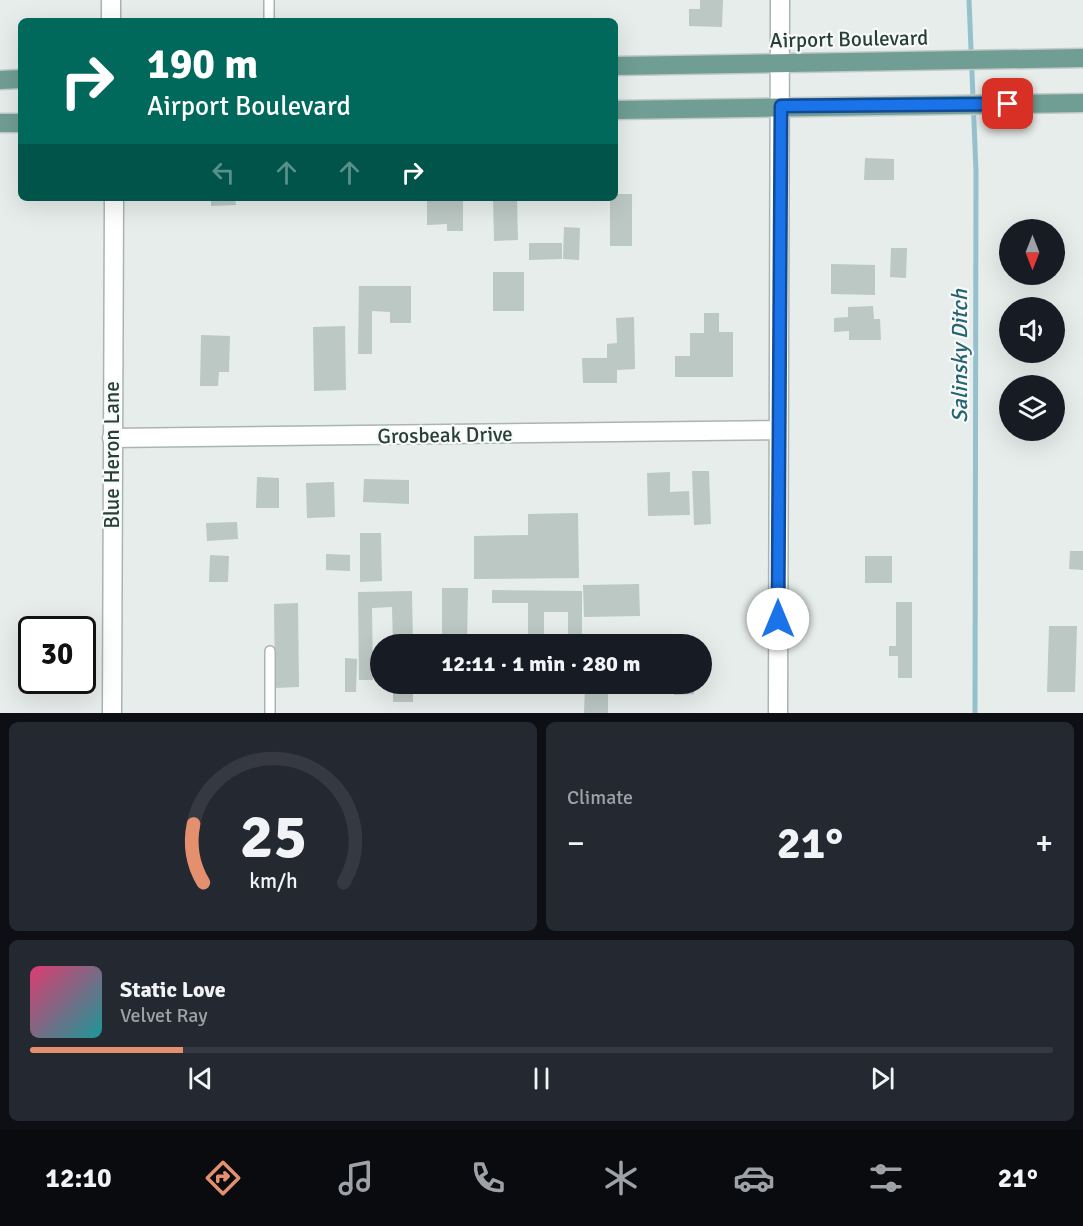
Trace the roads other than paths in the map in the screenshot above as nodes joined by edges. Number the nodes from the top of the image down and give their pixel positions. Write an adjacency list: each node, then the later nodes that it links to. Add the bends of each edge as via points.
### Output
1 (111, 0): 4 (street)
2 (269, 0): 5 (lane)
3 (780, 0): 7 (street)
4 (111, 18)
5 (269, 18)
6 (1083, 58): 7 (main road, Airport Boulevard)
7 (780, 63): 8 (main road, Airport Boulevard); 12 (street)
8 (618, 66)
9 (18, 79): 10 (main road)
10 (0, 80)
11 (1083, 102): 12 (main road)
12 (781, 106): 13 (main road); 17 (street)
13 (618, 110)
14 (0, 123): 15 (main road)
15 (18, 123)
16 (114, 201): 18 (street, Blue Heron Lane)
17 (778, 430): 18 (street, Grosbeak Drive); 22 (street)
18 (112, 438): 20 (street, Blue Heron Lane)
19 (270, 651): 21 (lane)
20 (112, 713)
21 (270, 713)
22 (778, 713)

